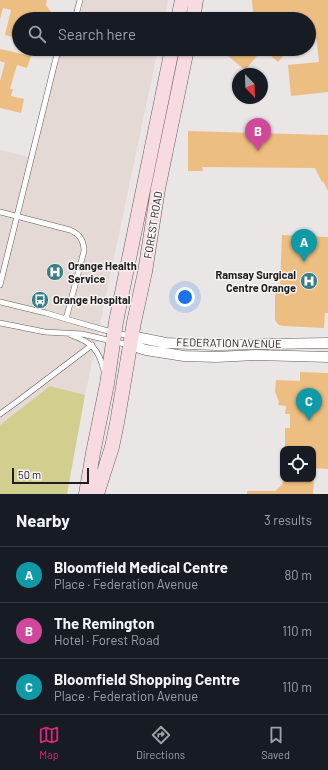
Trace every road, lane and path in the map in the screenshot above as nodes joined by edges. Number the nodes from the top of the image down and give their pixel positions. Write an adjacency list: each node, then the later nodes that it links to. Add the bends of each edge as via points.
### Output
1 (80, 0): 4 (lane)
2 (182, 0): 5 (main road)
3 (196, 0): 6 (main road)
4 (77, 12)
5 (179, 12)
6 (194, 12)
7 (58, 56): 11 (lane)
8 (171, 56): 17 (main road, FOREST ROAD)
9 (186, 56): 18 (main road, FOREST ROAD, via 158,189)
10 (0, 212): 11 (lane)
11 (17, 216): 12 (lane); 14 (lane, via 70,230 82,240 84,251)
12 (0, 285)
13 (0, 302): 14 (lane)
14 (66, 319): 17 (lane)
15 (0, 323): 16 (lane)
16 (68, 334): 17 (lane); 20 (lane)
17 (114, 337): 18 (lane); 18 (lane); 22 (main road, FOREST ROAD)
18 (131, 341): 19 (street, FEDERATION AVENUE, via 217,346); 21 (street, FEDERATION AVENUE, via 146,350 184,356); 25 (main road, FOREST ROAD, via 112,447)
19 (328, 343)
20 (92, 345): 22 (lane, via 102,362); 23 (lane)
21 (328, 357)
22 (107, 384): 24 (main road, FOREST ROAD)
23 (0, 414)
24 (86, 494)
25 (97, 494)

